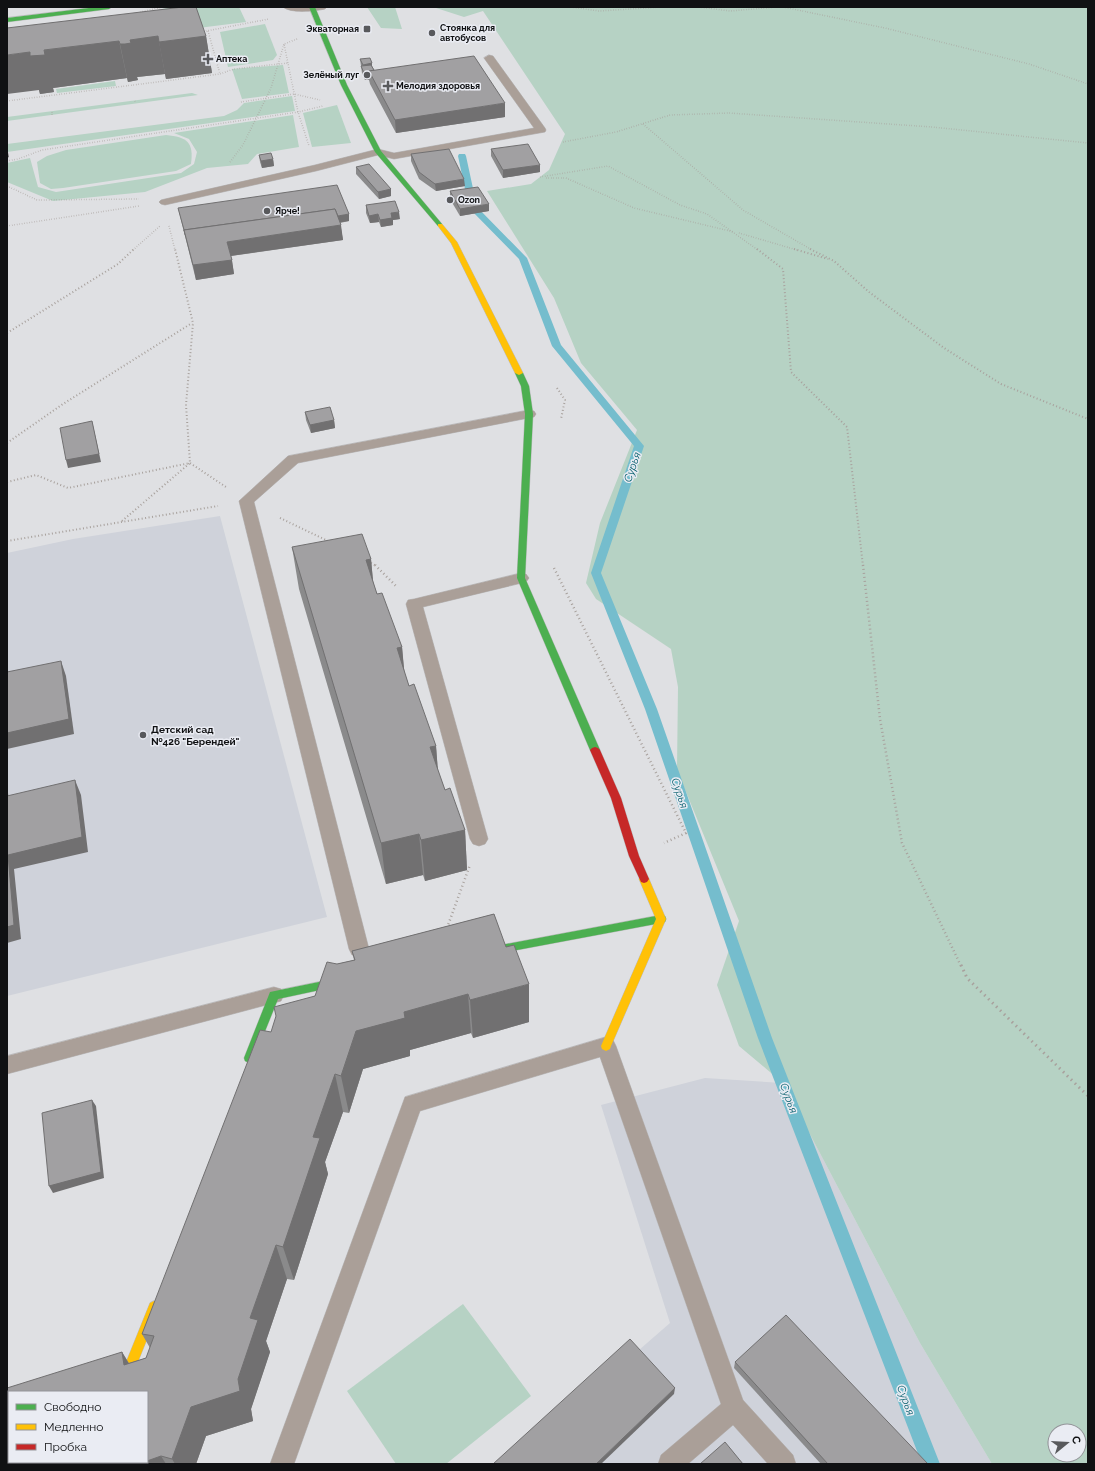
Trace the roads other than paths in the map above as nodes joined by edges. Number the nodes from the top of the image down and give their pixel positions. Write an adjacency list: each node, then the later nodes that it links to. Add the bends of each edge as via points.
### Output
1 (109, 7): 4 (street)
2 (288, 7): 3 (lane)
3 (316, 8): 6 (street, via 344,85)
4 (7, 20)
5 (489, 58): 6 (lane, via 541,130 394,156)
6 (378, 152): 7 (lane); 8 (street, via 454,242 525,386)
7 (165, 202)
8 (529, 414): 9 (street); 12 (lane, via 293,459 246,501)
9 (521, 578): 10 (lane, via 414,604); 11 (street, via 616,798 634,856)
10 (479, 839)
11 (661, 919): 13 (street); 16 (street)
12 (359, 949)
13 (474, 954)
14 (356, 979): 15 (street)
15 (274, 995): 17 (lane); 18 (street)
16 (606, 1046): 21 (lane); 22 (lane, via 412,1104)
17 (7, 1066)
18 (245, 1069)
19 (157, 1298): 20 (street, via 131,1365)
20 (52, 1391)
21 (734, 1408): 23 (lane); 24 (lane)
22 (282, 1464)
23 (670, 1464)
24 (784, 1464)

